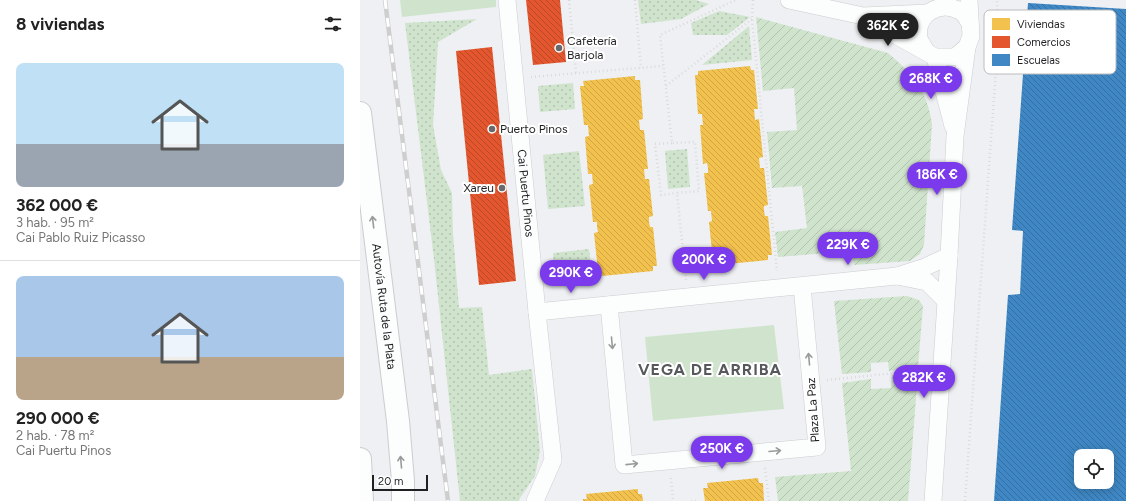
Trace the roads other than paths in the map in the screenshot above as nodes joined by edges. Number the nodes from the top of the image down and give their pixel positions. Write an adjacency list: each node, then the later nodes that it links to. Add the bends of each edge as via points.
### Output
1 (507, 0): 16 (street, Cai Puertu Pinos)
2 (788, 0): 5 (street)
3 (969, 0): 6 (street)
4 (936, 6): 5 (street); 6 (street, via 949,6 962,12); 8 (street, via 919,24 919,38)
5 (863, 16): 8 (street)
6 (970, 23): 7 (street, via 971,36)
7 (967, 47): 8 (street, via 955,57); 10 (street)
8 (931, 54): 10 (street)
9 (360, 113): 17 (highway, Autovía Ruta de la Plata, one-way to 9, via 398,421)
10 (955, 136): 11 (street)
11 (949, 256): 12 (street); 14 (street)
12 (898, 276): 13 (street); 14 (street, via 927,282)
13 (802, 286): 15 (street); 15 (street, Plaza La Paz, one-way to 13, via 624,465 817,447)
14 (945, 300): 19 (street)
15 (609, 305): 16 (street)
16 (537, 312): 18 (street, Cai Puertu Pinos, via 553,460)
17 (403, 501)
18 (535, 501)
19 (933, 501)

